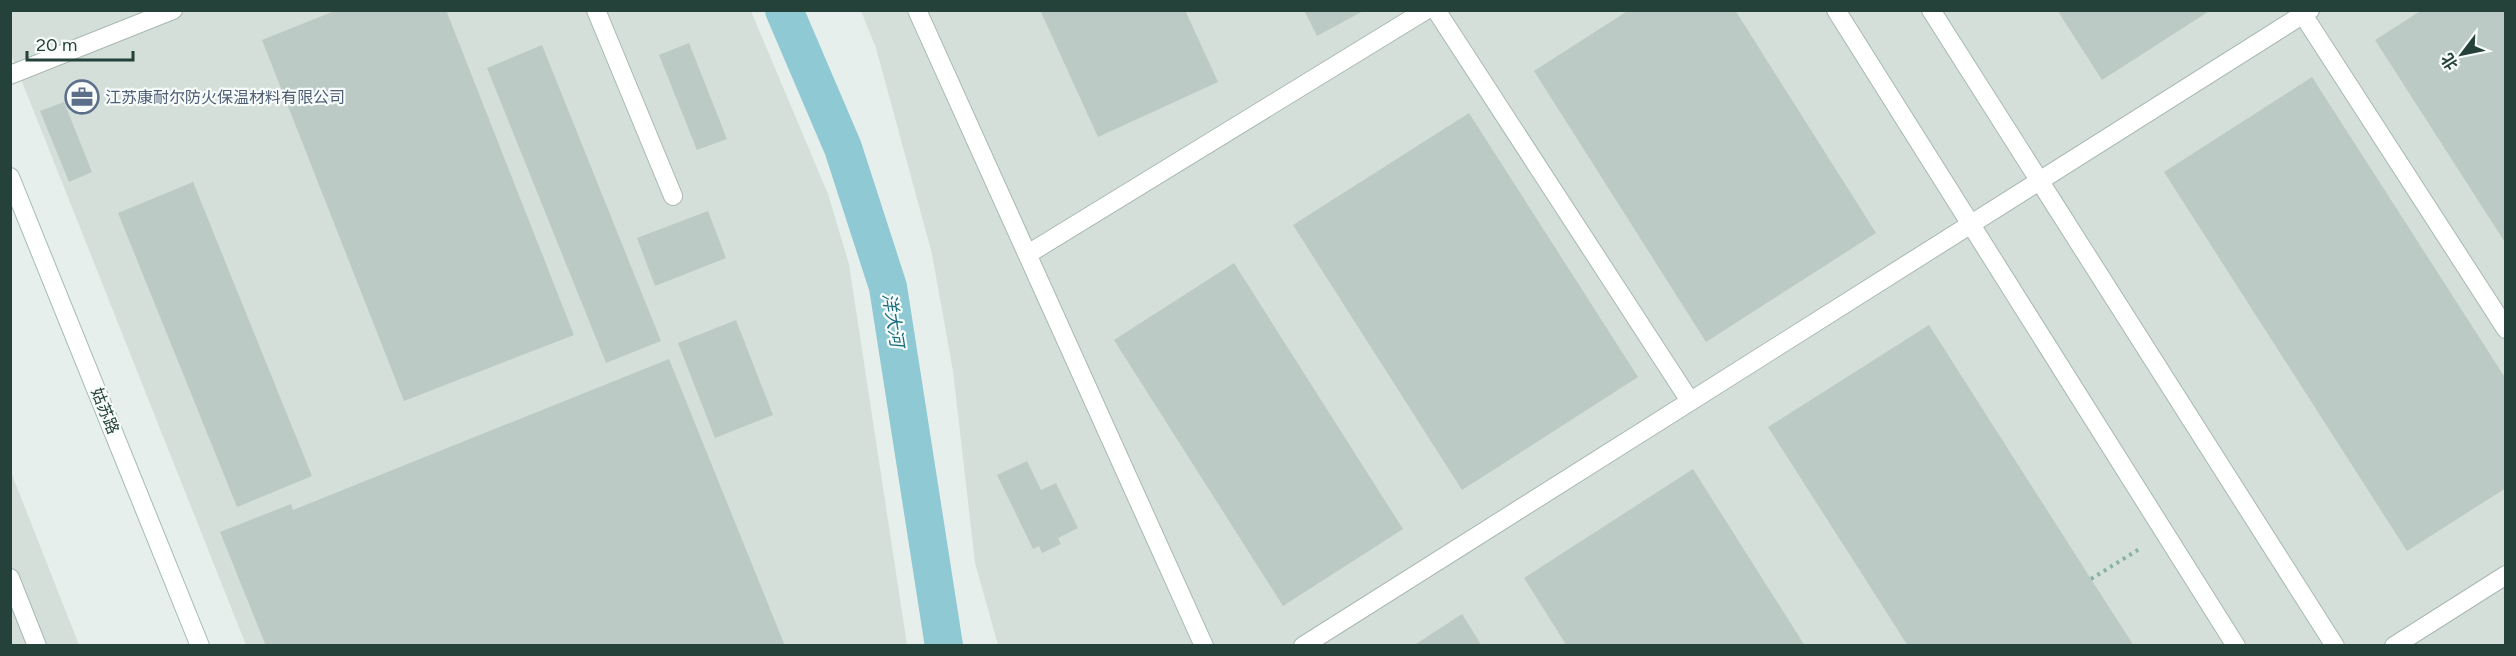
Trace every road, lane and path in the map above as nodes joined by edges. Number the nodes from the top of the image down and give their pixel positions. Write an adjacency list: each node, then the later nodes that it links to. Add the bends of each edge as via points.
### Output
1 (173, 10): 9 (street)
2 (596, 10): 12 (street)
3 (917, 10): 14 (street)
4 (1426, 10): 14 (street)
5 (1436, 10): 16 (street)
6 (1836, 10): 13 (street)
7 (1931, 10): 11 (street)
8 (2304, 12): 11 (street); 15 (street)
9 (10, 75)
10 (10, 177): 22 (street, 姑苏路)
11 (2040, 181): 13 (street); 26 (street)
12 (673, 196)
13 (1971, 225): 16 (street); 17 (street)
14 (1028, 254): 23 (street)
15 (2505, 329)
16 (1690, 401): 24 (street)
17 (2165, 533): 20 (path); 25 (street)
18 (2505, 575): 27 (street)
19 (10, 578): 21 (street)
20 (2091, 579)
21 (37, 645)
22 (200, 645)
23 (1204, 645)
24 (1303, 645)
25 (2236, 645)
26 (2335, 645)
27 (2394, 645)

